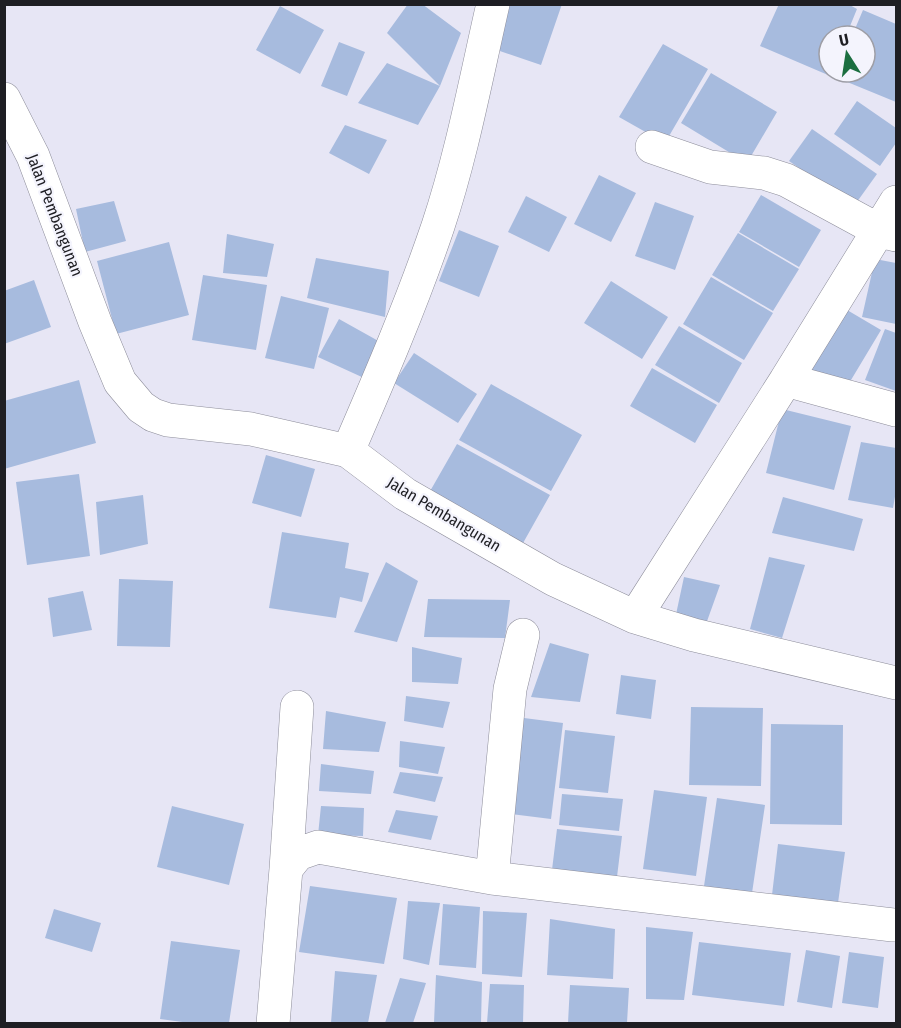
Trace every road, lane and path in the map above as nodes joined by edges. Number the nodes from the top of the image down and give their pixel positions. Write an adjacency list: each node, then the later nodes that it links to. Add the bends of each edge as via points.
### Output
1 (493, 4): 8 (street, via 438,225 393,347)
2 (4, 99): 8 (street, Jalan Pembangunan, via 33,156 120,382 141,407 168,420 251,429)
3 (652, 147): 5 (street, via 711,167 764,172 786,180)
4 (897, 202): 5 (street)
5 (888, 233): 6 (street)
6 (786, 380): 7 (street); 9 (street)
7 (897, 410)
8 (348, 451): 9 (street, Jalan Pembangunan, via 405,494 553,579)
9 (635, 617): 11 (street, Jalan Pembangunan, via 694,635)
10 (523, 635): 14 (street, via 508,701)
11 (897, 683)
12 (297, 707): 13 (street)
13 (286, 869): 14 (street, via 298,854 318,847); 16 (street)
14 (492, 878): 15 (street)
15 (893, 925)
16 (273, 1023)

